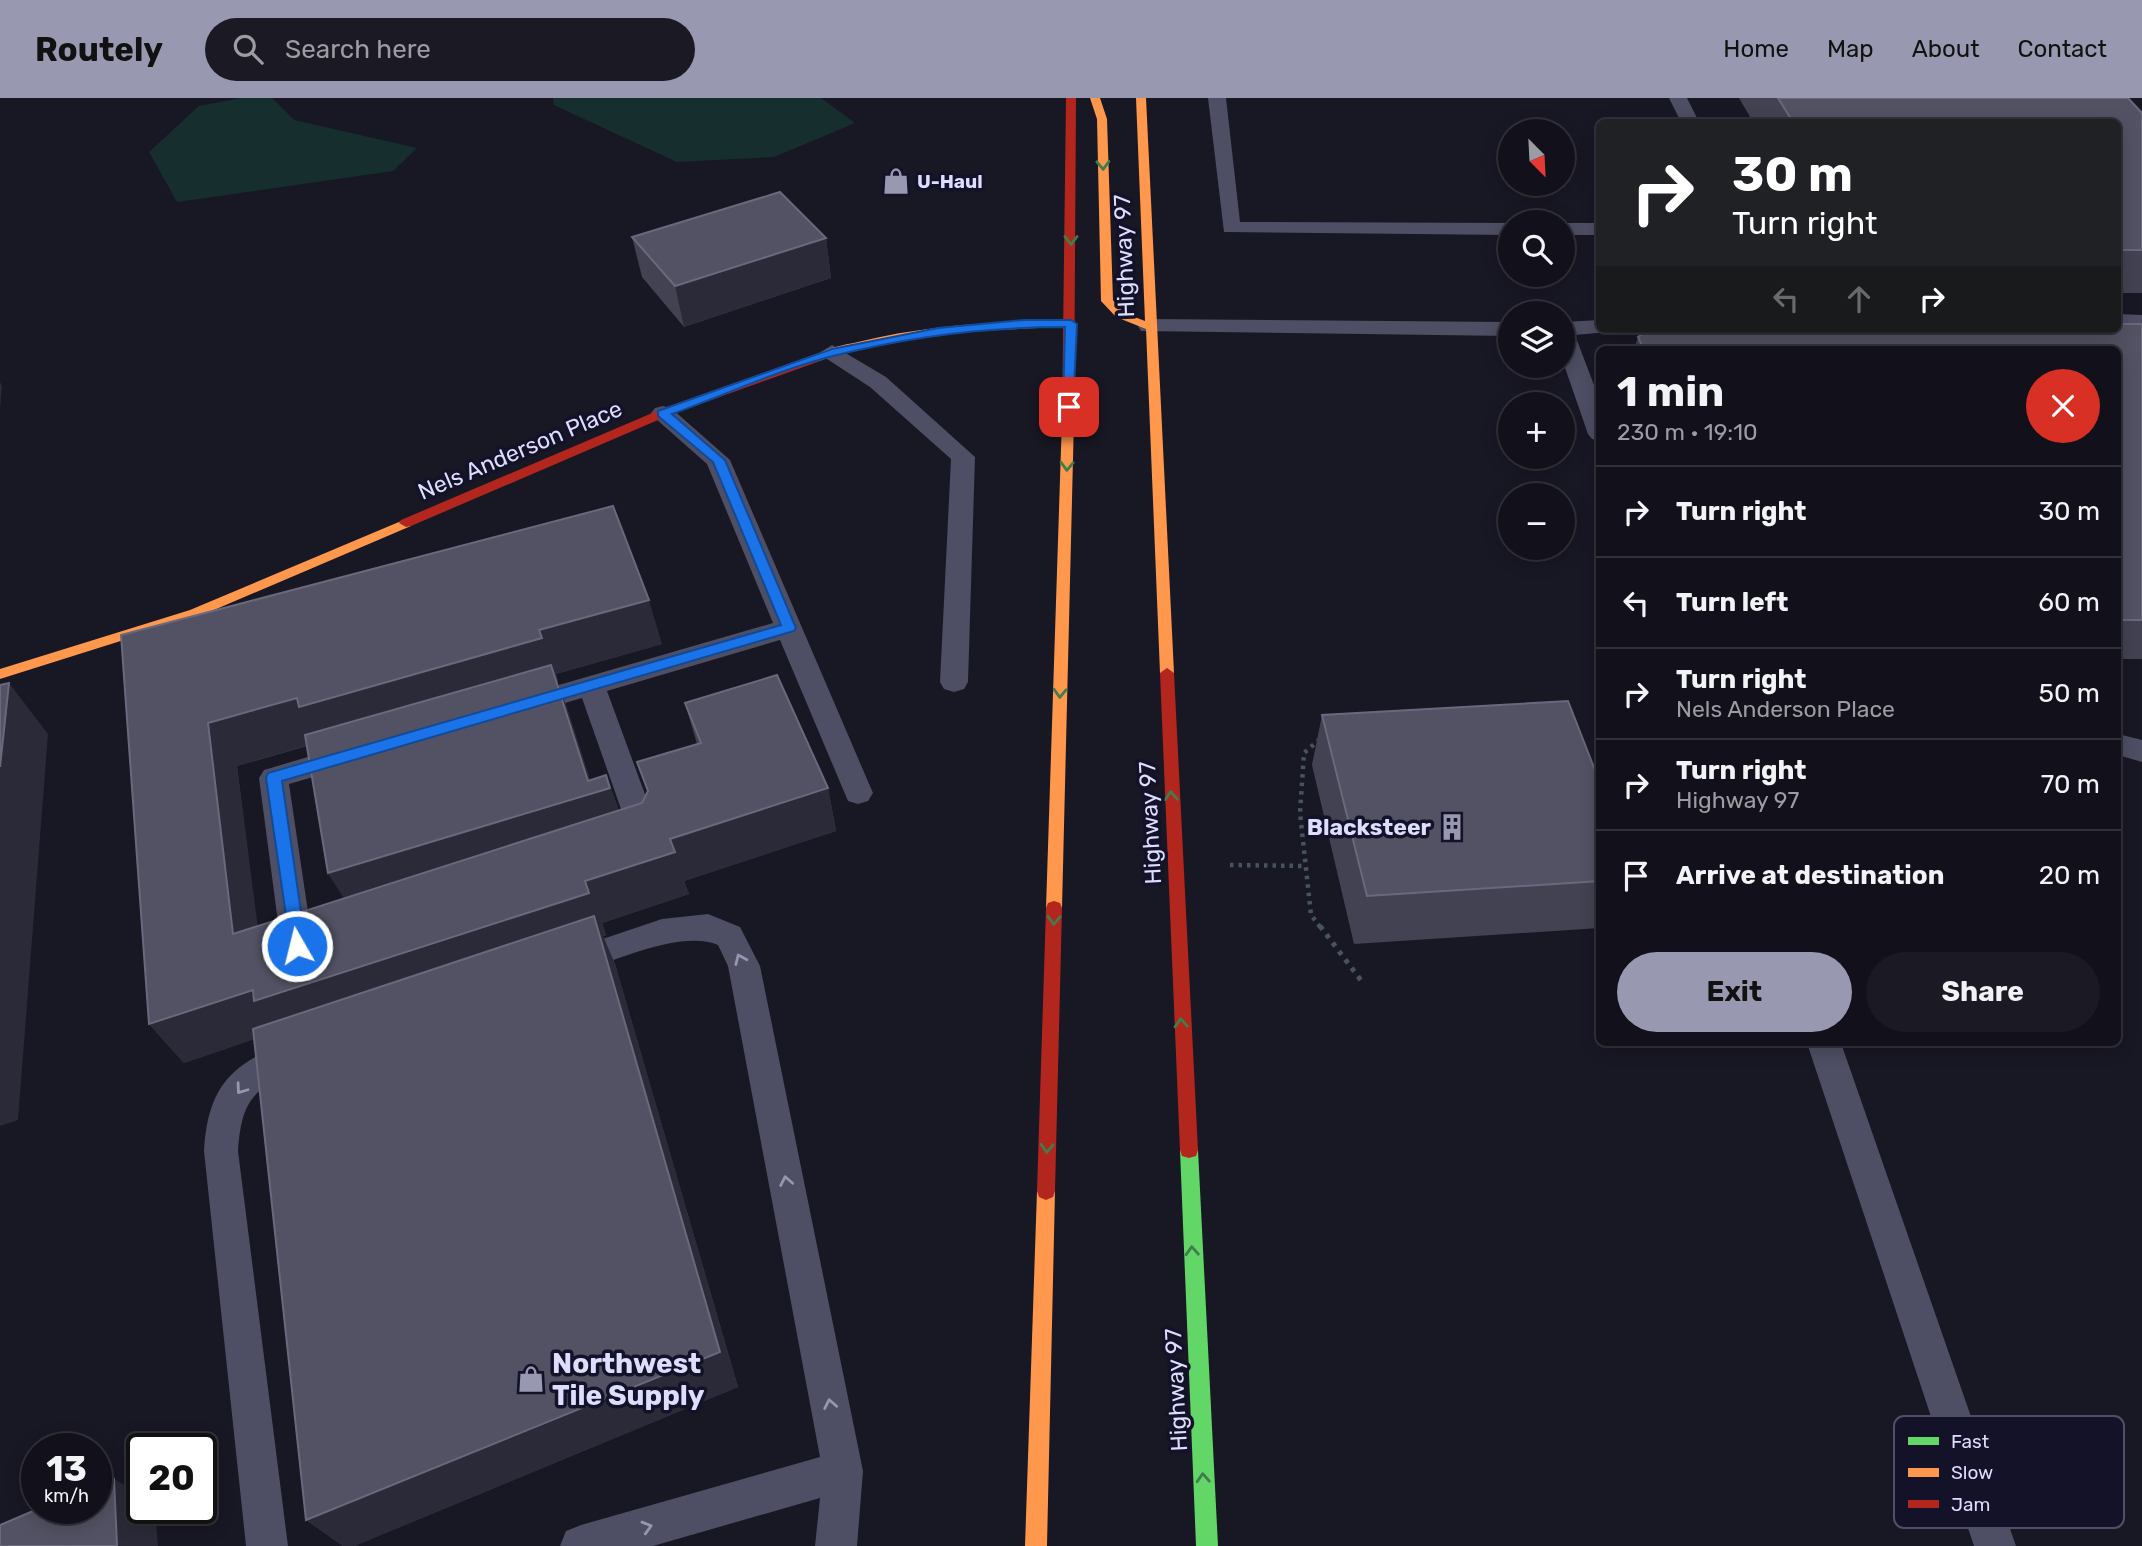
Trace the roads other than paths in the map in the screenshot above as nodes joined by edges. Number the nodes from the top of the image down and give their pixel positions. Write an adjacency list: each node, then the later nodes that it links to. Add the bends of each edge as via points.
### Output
1 (1071, 98): 12 (main road, one-way to 12)
2 (1095, 98): 13 (main road, one-way to 13, via 1102,119 1107,301 1120,315)
3 (1141, 98): 13 (main road, Highway 97)
4 (1217, 98): 7 (lane, via 1231,228)
5 (1678, 98): 6 (lane)
6 (1688, 119)
7 (1498, 229)
8 (1575, 229): 9 (lane)
9 (1596, 229)
10 (2121, 321): 11 (lane)
11 (2142, 321)
12 (1071, 324): 17 (main road, Nels Anderson Place, via 938,331); 41 (main road, one-way to 41)
13 (1149, 326): 15 (lane); 42 (main road, Highway 97, one-way to 13)
14 (1596, 327): 16 (lane)
15 (1498, 328)
16 (1575, 329)
17 (832, 352): 19 (main road, Nels Anderson Place); 23 (lane, via 878,382 963,457)
18 (1575, 364): 20 (lane)
19 (663, 413): 21 (lane, via 719,460); 22 (main road, Nels Anderson Place, via 195,613)
20 (1596, 423)
21 (789, 628): 24 (lane); 29 (lane)
22 (0, 674)
23 (954, 682)
24 (592, 685): 25 (lane); 30 (lane, via 645,835)
25 (499, 712)
26 (2121, 746): 28 (lane)
27 (380, 747): 31 (lane, via 274,778 297,946)
28 (2142, 751)
29 (858, 793)
30 (606, 847)
31 (336, 933)
32 (542, 972): 36 (lane, one-way to 32, via 744,966 729,936 708,927 662,932)
33 (330, 1043): 38 (lane, one-way to 38, via 277,1061 248,1079 225,1112 221,1151)
34 (1825, 1046): 35 (lane)
35 (1951, 1416)
36 (843, 1471): 39 (lane, one-way to 36); 40 (lane)
37 (1989, 1528): 43 (lane)
38 (267, 1546)
39 (581, 1546)
40 (836, 1546)
41 (1036, 1546)
42 (1207, 1546)
43 (1995, 1546)

